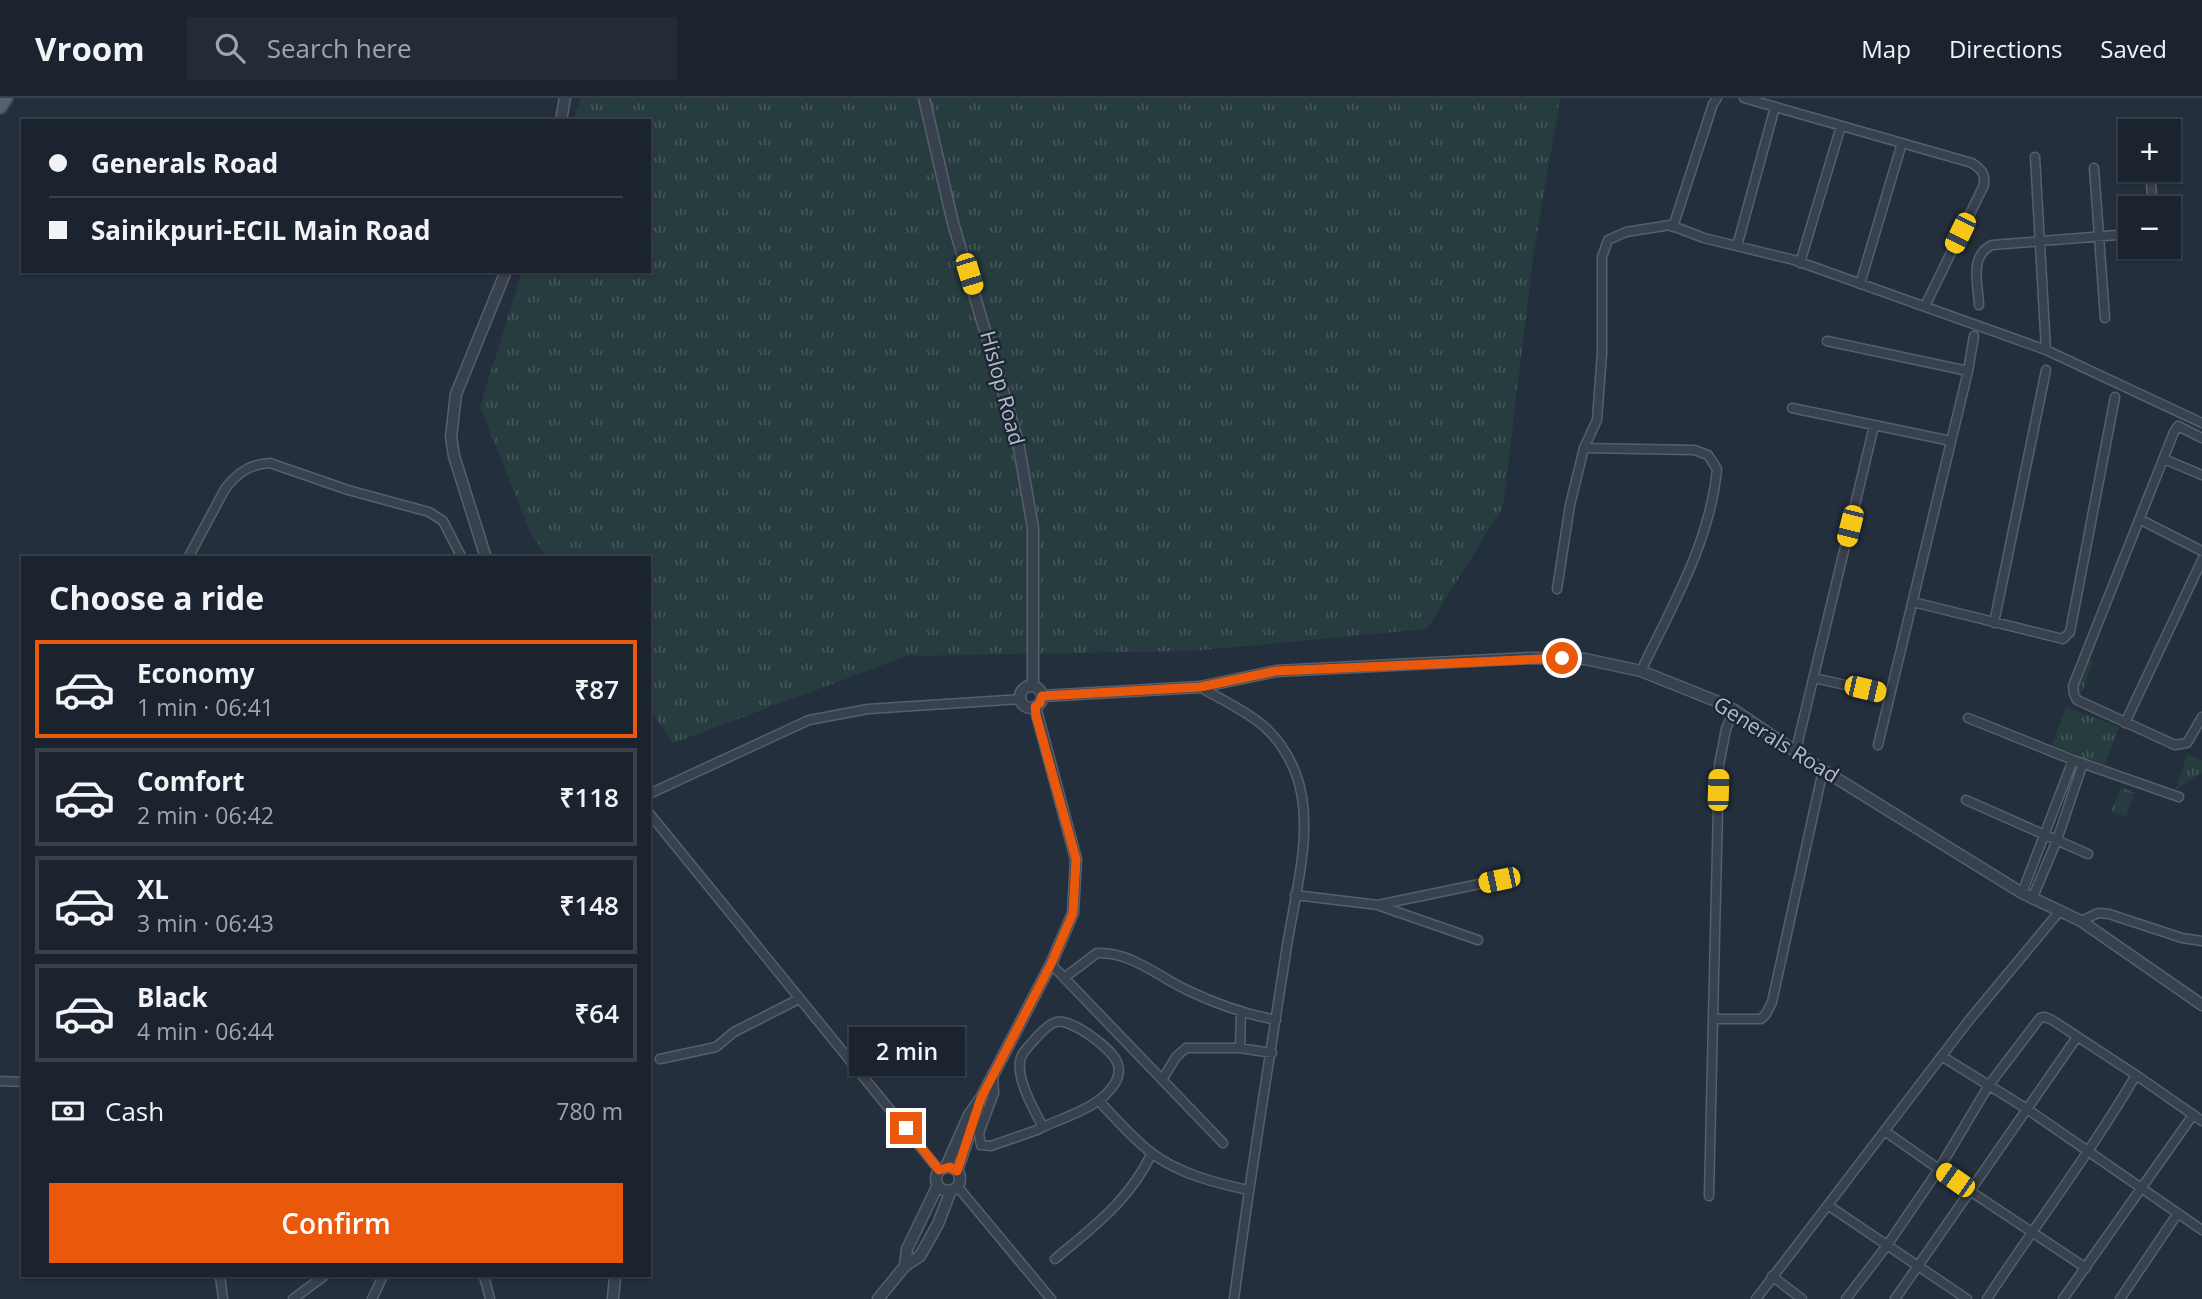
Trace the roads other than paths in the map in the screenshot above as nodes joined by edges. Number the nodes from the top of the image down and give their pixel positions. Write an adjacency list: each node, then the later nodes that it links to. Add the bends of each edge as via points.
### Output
1 (6, 98): 6 (main road)
2 (565, 98): 8 (street)
3 (923, 98): 51 (street, Hislop Road, via 953,223 1018,442 1033,528)
4 (1717, 98): 15 (street)
5 (1744, 98): 7 (street)
6 (0, 107)
7 (1775, 107): 9 (street); 19 (street)
8 (561, 119)
9 (1841, 126): 10 (street); 20 (street)
10 (1902, 143): 22 (street); 24 (street, via 1972,163 1984,175 1984,185)
11 (2035, 157): 18 (street)
12 (2094, 168): 17 (street)
13 (2151, 183): 14 (street)
14 (2152, 196)
15 (1673, 227): 19 (street); 37 (street, via 1616,235 1603,250 1597,420)
16 (2118, 235): 17 (street)
17 (2099, 236): 18 (street); 25 (street)
18 (2040, 241): 23 (street, via 1992,245 1983,250 1976,262); 28 (street)
19 (1737, 246): 20 (street)
20 (1800, 263): 22 (street)
21 (505, 273): 44 (street, via 456,394 452,426 454,456)
22 (1860, 284): 24 (street)
23 (1979, 305)
24 (1925, 306): 28 (street)
25 (2105, 318)
26 (1974, 336): 30 (street)
27 (1827, 341): 30 (street)
28 (2046, 350): 33 (street)
29 (2046, 370): 48 (street)
30 (1968, 371): 36 (street)
31 (2115, 397): 48 (street, via 2070,632 2063,639)
32 (1792, 408): 34 (street)
33 (2202, 423)
34 (1874, 426): 36 (street); 50 (street)
35 (2202, 438): 38 (street, via 2178,426)
36 (1951, 441): 47 (street)
37 (1584, 448): 46 (street); 49 (street, via 1694,450 1708,455 1717,469 1696,557)
38 (2164, 459): 39 (street); 40 (street)
39 (2202, 475)
40 (2141, 520): 41 (street); 60 (street, via 2073,686 2077,699)
41 (2202, 551)
42 (189, 556): 43 (street, via 232,479 245,469 270,463 429,512 443,521)
43 (461, 556)
44 (485, 556)
45 (2202, 560): 60 (street)
46 (1557, 589)
47 (1913, 602): 48 (street); 53 (street)
48 (1994, 623)
49 (1641, 671): 52 (street, Generals Road, via 1585,659 1531,658 1276,671); 57 (street, Generals Road)
50 (1814, 678): 53 (street); 62 (street)
51 (1033, 686): 54 (street); 55 (street, via 1023,689)
52 (1200, 687): 54 (street, Generals Road); 75 (street, via 1261,722 1291,763 1305,813)
53 (1890, 695): 61 (street)
54 (1042, 696): 56 (street)
55 (1021, 699): 56 (street, via 1026,706); 66 (street, via 868,709 809,720)
56 (1035, 707): 82 (street, via 1076,859 1073,913)
57 (1734, 710): 62 (street, Generals Road); 87 (street, via 1719,765)
58 (2202, 717): 60 (street, via 2182,745)
59 (1968, 718): 63 (street)
60 (2125, 723)
61 (1878, 745)
62 (1796, 750): 65 (street, Generals Road)
63 (2073, 760): 64 (street); 70 (street)
64 (2083, 763): 67 (street); 71 (street)
65 (1824, 770): 74 (street, Generals Road); 87 (street, via 1772,1002 1762,1019)
66 (651, 793)
67 (2179, 797)
68 (1966, 800): 70 (street)
69 (651, 815): 84 (street)
70 (2044, 834): 71 (street); 74 (street)
71 (2057, 840): 72 (street); 76 (street)
72 (2088, 854)
73 (1499, 880): 77 (street)
74 (2022, 893): 76 (street, Generals Road)
75 (1296, 895): 77 (street); 88 (street)
76 (2032, 899): 78 (street, Generals Road)
77 (1378, 905): 80 (street)
78 (2059, 912): 79 (street, Generals Road); 92 (street)
79 (2081, 921): 81 (street, via 2098,912); 85 (street, Generals Road)
80 (1478, 940)
81 (2202, 941)
82 (1051, 964): 83 (street); 94 (street)
83 (1064, 978): 86 (street, via 1097,953 1121,955); 96 (street)
84 (799, 999): 93 (street, via 734,1032 716,1047); 110 (street)
85 (2202, 1004)
86 (1241, 1012): 88 (street); 90 (street)
87 (1713, 1018): 118 (street)
88 (1276, 1020): 91 (street)
89 (2077, 1037): 95 (street); 99 (street, via 2052,1020 2040,1018); 102 (street)
90 (1240, 1048): 91 (street); 96 (street, via 1186,1048)
91 (1272, 1053): 116 (street)
92 (1942, 1057): 99 (street); 106 (street)
93 (660, 1059)
94 (993, 1075): 100 (street); 105 (street, via 994,1093 979,1133 981,1144 991,1146)
95 (2136, 1075): 103 (street); 108 (street)
96 (1162, 1080): 107 (street)
97 (0, 1081): 98 (street)
98 (21, 1082)
99 (1989, 1085): 102 (street); 111 (street)
100 (981, 1098): 110 (street); 112 (street)
101 (1099, 1101): 105 (street); 105 (street, via 1118,1077 1117,1062 1079,1028 1052,1024 1020,1059 1025,1090); 109 (street)
102 (2027, 1109): 108 (street); 117 (street)
103 (2193, 1115): 104 (street); 114 (street)
104 (2202, 1121)
105 (1043, 1127)
106 (1886, 1132): 111 (street); 119 (street)
107 (1223, 1143)
108 (2089, 1151): 114 (street); 122 (street)
109 (1152, 1153): 116 (street, via 1197,1177); 124 (street, via 1119,1204)
110 (943, 1168): 112 (street); 113 (street, via 936,1177)
111 (1939, 1169): 117 (street); 123 (street)
112 (957, 1171): 115 (street, via 960,1178)
113 (938, 1185): 115 (street, via 944,1190); 125 (street, via 907,1249)
114 (2141, 1187): 120 (street); 127 (street)
115 (954, 1188): 125 (street, via 920,1256); 140 (street)
116 (1248, 1190): 141 (street)
117 (1970, 1191): 122 (street); 126 (street)
118 (1709, 1196)
119 (1829, 1206): 123 (street); 128 (street)
120 (2178, 1213): 121 (street); 149 (street)
121 (2202, 1230)
122 (2032, 1231): 127 (street); 147 (street)
123 (1888, 1244): 126 (street); 144 (street)
124 (1055, 1259)
125 (905, 1266): 139 (street)
126 (1918, 1266): 145 (street); 146 (street)
127 (2087, 1268): 148 (street)
128 (1772, 1276): 142 (street); 143 (street)
129 (220, 1277): 134 (street)
130 (323, 1277): 135 (street)
131 (383, 1277): 136 (street)
132 (484, 1277): 137 (street)
133 (615, 1277): 138 (street)
134 (223, 1299)
135 (293, 1299)
136 (372, 1299)
137 (490, 1299)
138 (613, 1299)
139 (878, 1299)
140 (1051, 1299)
141 (1234, 1299)
142 (1756, 1299)
143 (1802, 1299)
144 (1846, 1299)
145 (1895, 1299)
146 (1967, 1299)
147 (1987, 1299)
148 (2063, 1299)
149 (2120, 1299)

